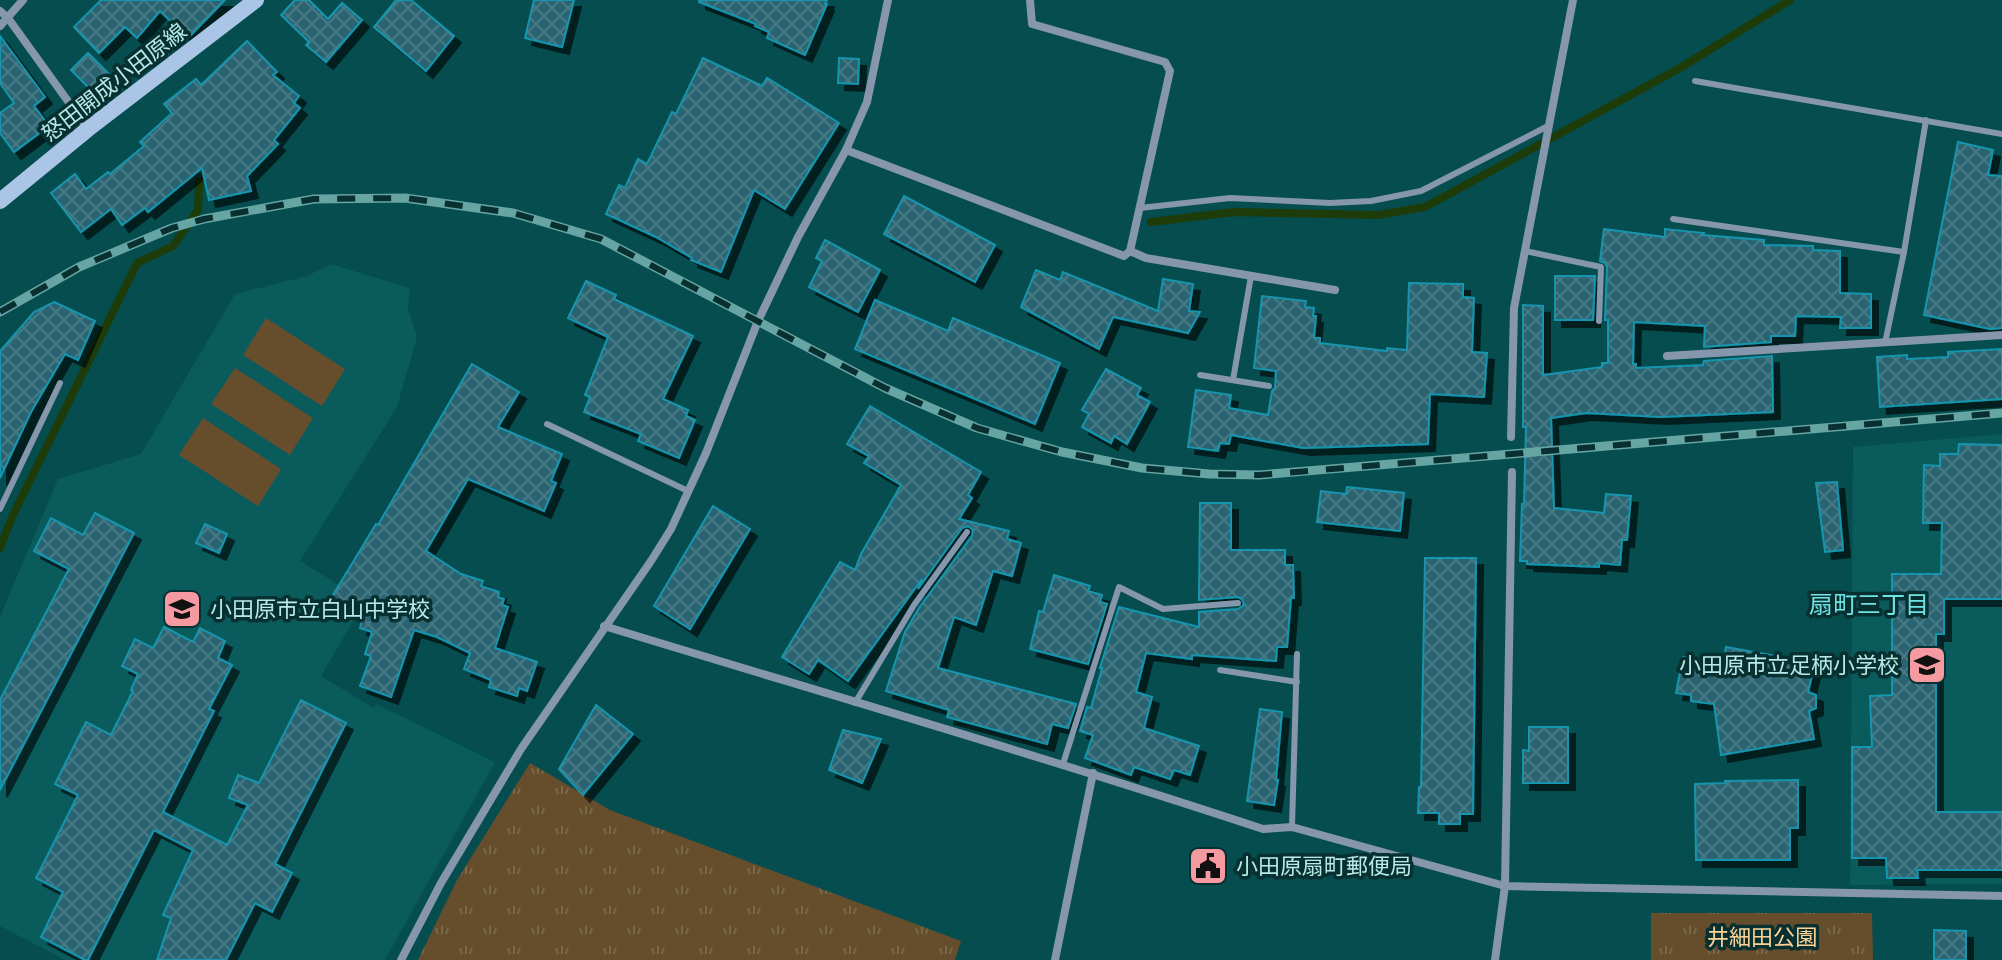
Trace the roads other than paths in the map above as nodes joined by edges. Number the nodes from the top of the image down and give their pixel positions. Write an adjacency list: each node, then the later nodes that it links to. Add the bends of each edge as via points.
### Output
1 (23, 0): 7 (street)
2 (256, 0): 12 (main road, 怒田開成小田原線)
3 (888, 0): 14 (street, via 867,102)
4 (1030, 0): 16 (street, via 1032,24 1165,62 1170,71)
5 (1573, 0): 11 (street)
6 (0, 11): 7 (street)
7 (8, 18): 8 (street); 12 (street)
8 (0, 26)
9 (1695, 81): 10 (lane)
10 (1926, 120): 13 (lane); 20 (lane)
11 (1548, 126): 16 (lane, via 1421,191 1403,195 1330,203 1230,198); 19 (street)
12 (88, 129): 15 (main road, 怒田開成小田原線)
13 (2002, 134)
14 (846, 150): 18 (street, via 1124,256); 34 (street, via 758,321)
15 (0, 201)
16 (1140, 208): 18 (street)
17 (1673, 219): 20 (lane)
18 (1130, 251): 21 (street)
19 (1525, 251): 23 (lane, via 1601,267); 32 (street, via 1514,308)
20 (1904, 252): 25 (lane)
21 (1251, 276): 22 (street); 28 (lane)
22 (1335, 290)
23 (1599, 321)
24 (2002, 335): 25 (street)
25 (1885, 343): 26 (street)
26 (1667, 356)
27 (1200, 375): 28 (lane)
28 (1233, 380): 30 (lane)
29 (60, 383): 35 (lane)
30 (1269, 386)
31 (547, 424): 34 (lane)
32 (1511, 437)
33 (1512, 472): 46 (street)
34 (688, 491): 38 (street, via 671,529)
35 (0, 509)
36 (967, 532): 42 (lane, via 914,605)
37 (1238, 603): 43 (lane, via 1163,609 1119,587)
38 (604, 626): 42 (street); 48 (street, via 521,749)
39 (1297, 654): 41 (lane)
40 (1220, 670): 41 (lane)
41 (1297, 682): 45 (lane)
42 (855, 703): 43 (street)
43 (1063, 764): 44 (street)
44 (1093, 773): 45 (street, via 1263,829); 49 (street)
45 (1292, 827): 46 (street)
46 (1505, 886): 47 (street); 50 (street)
47 (2002, 896)
48 (401, 960)
49 (1055, 960)
50 (1495, 960)

